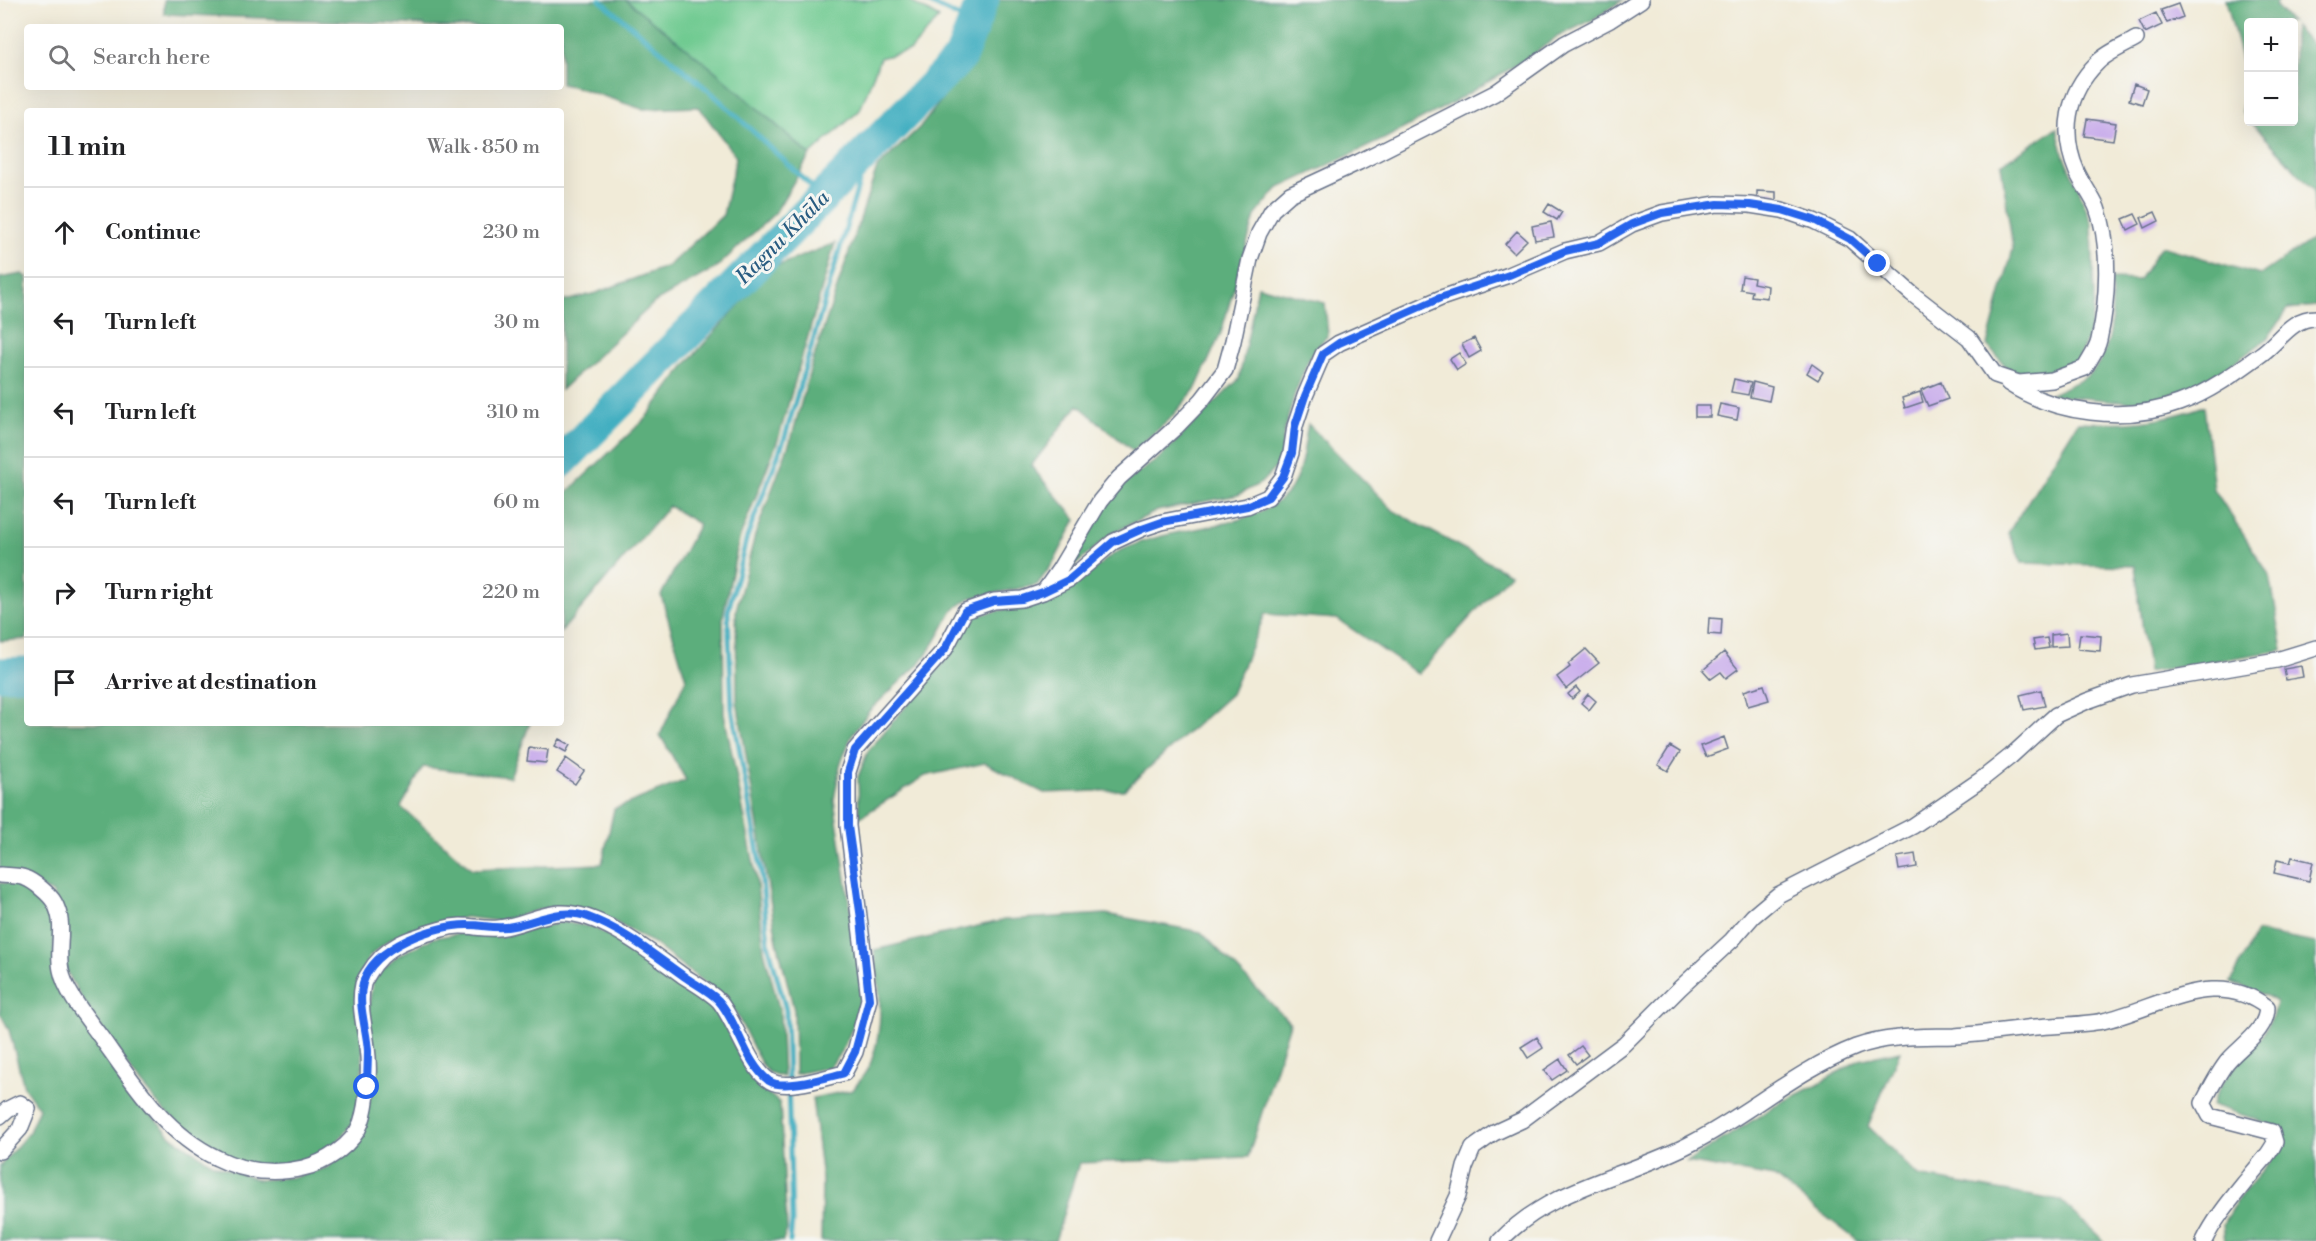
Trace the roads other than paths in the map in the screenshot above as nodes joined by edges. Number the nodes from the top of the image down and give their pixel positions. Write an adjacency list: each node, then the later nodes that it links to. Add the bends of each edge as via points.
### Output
1 (1641, 0): 5 (street, via 1564,44 1495,93 1290,194 1272,210 1250,259 1225,370 1176,427 1119,478)
2 (2136, 39): 4 (street, via 2098,61 2076,88 2069,109 2067,141 2097,209 2107,254 2099,342 2085,368 2052,380 2019,383)
3 (2316, 318): 4 (street, via 2298,322 2268,349 2212,387 2179,403 2143,413 2094,412 2055,405 2025,394)
4 (1995, 375): 5 (street, via 1969,338 1911,294 1850,239 1814,220 1750,205 1718,204 1662,213 1599,243 1565,251 1440,298 1339,343 1323,354 1314,372 1295,426 1292,453 1283,477 1268,497 1238,508 1142,529 1113,542 1070,579)
5 (1043, 592): 7 (street, via 965,611 945,649 855,750 848,772 848,826 869,999 855,1052 844,1073 796,1084 771,1082 759,1071 718,1001 650,950 587,916 560,913 494,929 447,927 393,946 377,960 363,983 367,1087 360,1125 342,1148 319,1165 289,1172 251,1172 188,1142 161,1116 129,1078 61,973 62,920 53,899 25,878)
6 (2316, 648): 10 (street, via 2277,660 2132,685 2056,715 1982,779 1913,826 1778,895 1624,1044 1522,1120 1473,1148 1458,1197)
7 (0, 875)
8 (0, 1116): 9 (street, via 20,1103 28,1109 20,1129)
9 (0, 1151)
10 (1437, 1241)
11 (1500, 1241): 12 (street, via 1547,1203 1690,1144 1856,1047 1888,1038 1955,1036 2102,1021 2176,997 2210,990 2235,991 2267,1007 2267,1017 2226,1064 2203,1103 2210,1116 2272,1132 2275,1142)
12 (2204, 1241)

